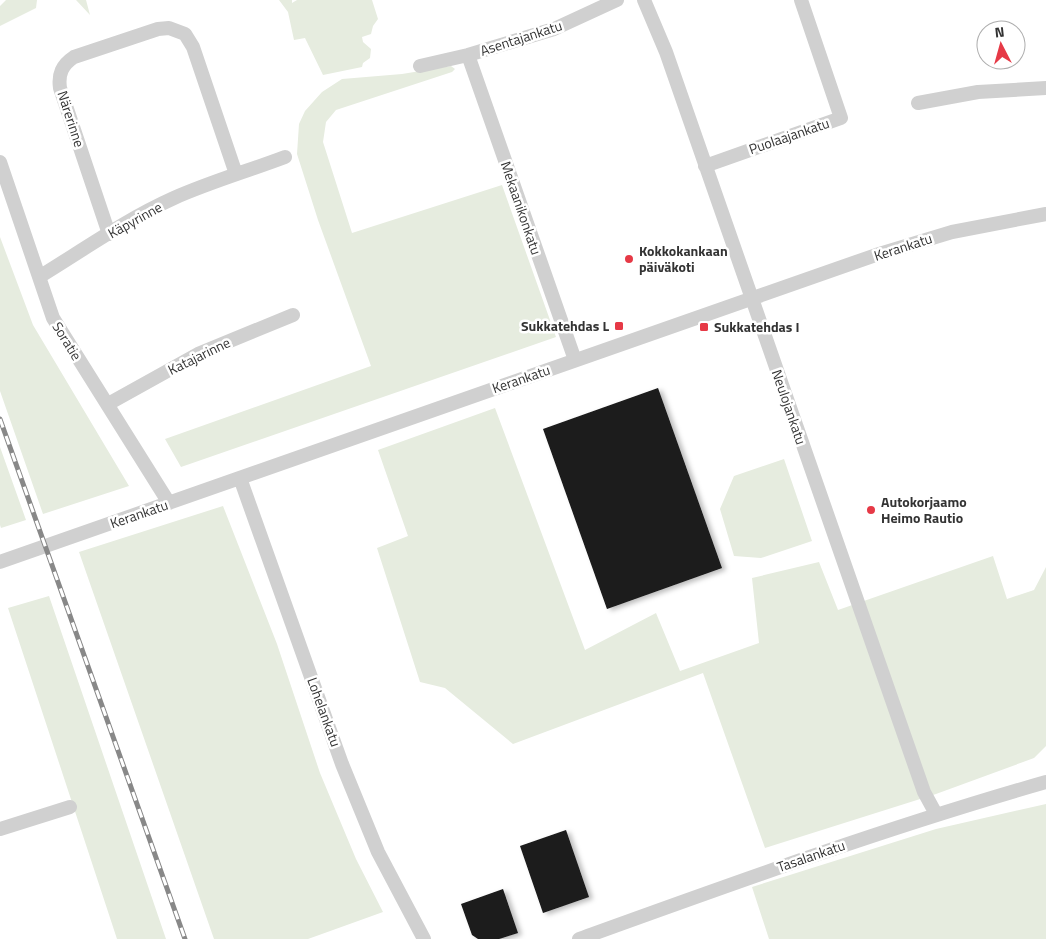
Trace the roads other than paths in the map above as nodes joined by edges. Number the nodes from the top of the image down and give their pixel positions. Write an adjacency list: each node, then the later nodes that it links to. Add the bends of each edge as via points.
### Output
1 (617, 0): 4 (street, Asentajankatu, via 554,29)
2 (644, 0): 10 (street, Neulojankatu, via 666,52)
3 (801, 0): 10 (street, Puolaajankatu, via 841,118)
4 (468, 55): 5 (street, Asentajankatu); 17 (street, Mekaanikonkatu)
5 (420, 66)
6 (1046, 88): 7 (street, via 978,92)
7 (918, 103)
8 (285, 157): 11 (street, Käpyrinne)
9 (0, 162): 14 (street, Soratie)
10 (704, 166): 15 (street, Neulojankatu)
11 (236, 174): 13 (street, Käpyrinne, via 172,199); 13 (street, Närerinne, via 193,47 181,31 158,29 74,57 66,62 60,73 60,88)
12 (1046, 214): 15 (street, Kerankatu, via 952,232)
13 (109, 234): 14 (street, Käpyrinne)
14 (39, 276): 18 (street, Soratie, via 53,318)
15 (751, 299): 17 (street, Kerankatu); 24 (street, Neulojankatu, via 924,792)
16 (293, 315): 18 (street, Katajarinne, via 198,354)
17 (575, 360): 19 (street, Kerankatu)
18 (108, 404): 20 (street, Soratie)
19 (240, 478): 20 (street, Kerankatu); 26 (street, Lohelankatu, via 346,773 378,852)
20 (169, 503): 21 (street, Kerankatu)
21 (0, 562)
22 (1046, 782): 24 (street, Tasalankatu)
23 (70, 807): 25 (street)
24 (936, 814): 27 (street, Tasalankatu)
25 (0, 829)
26 (424, 939)
27 (580, 939)

